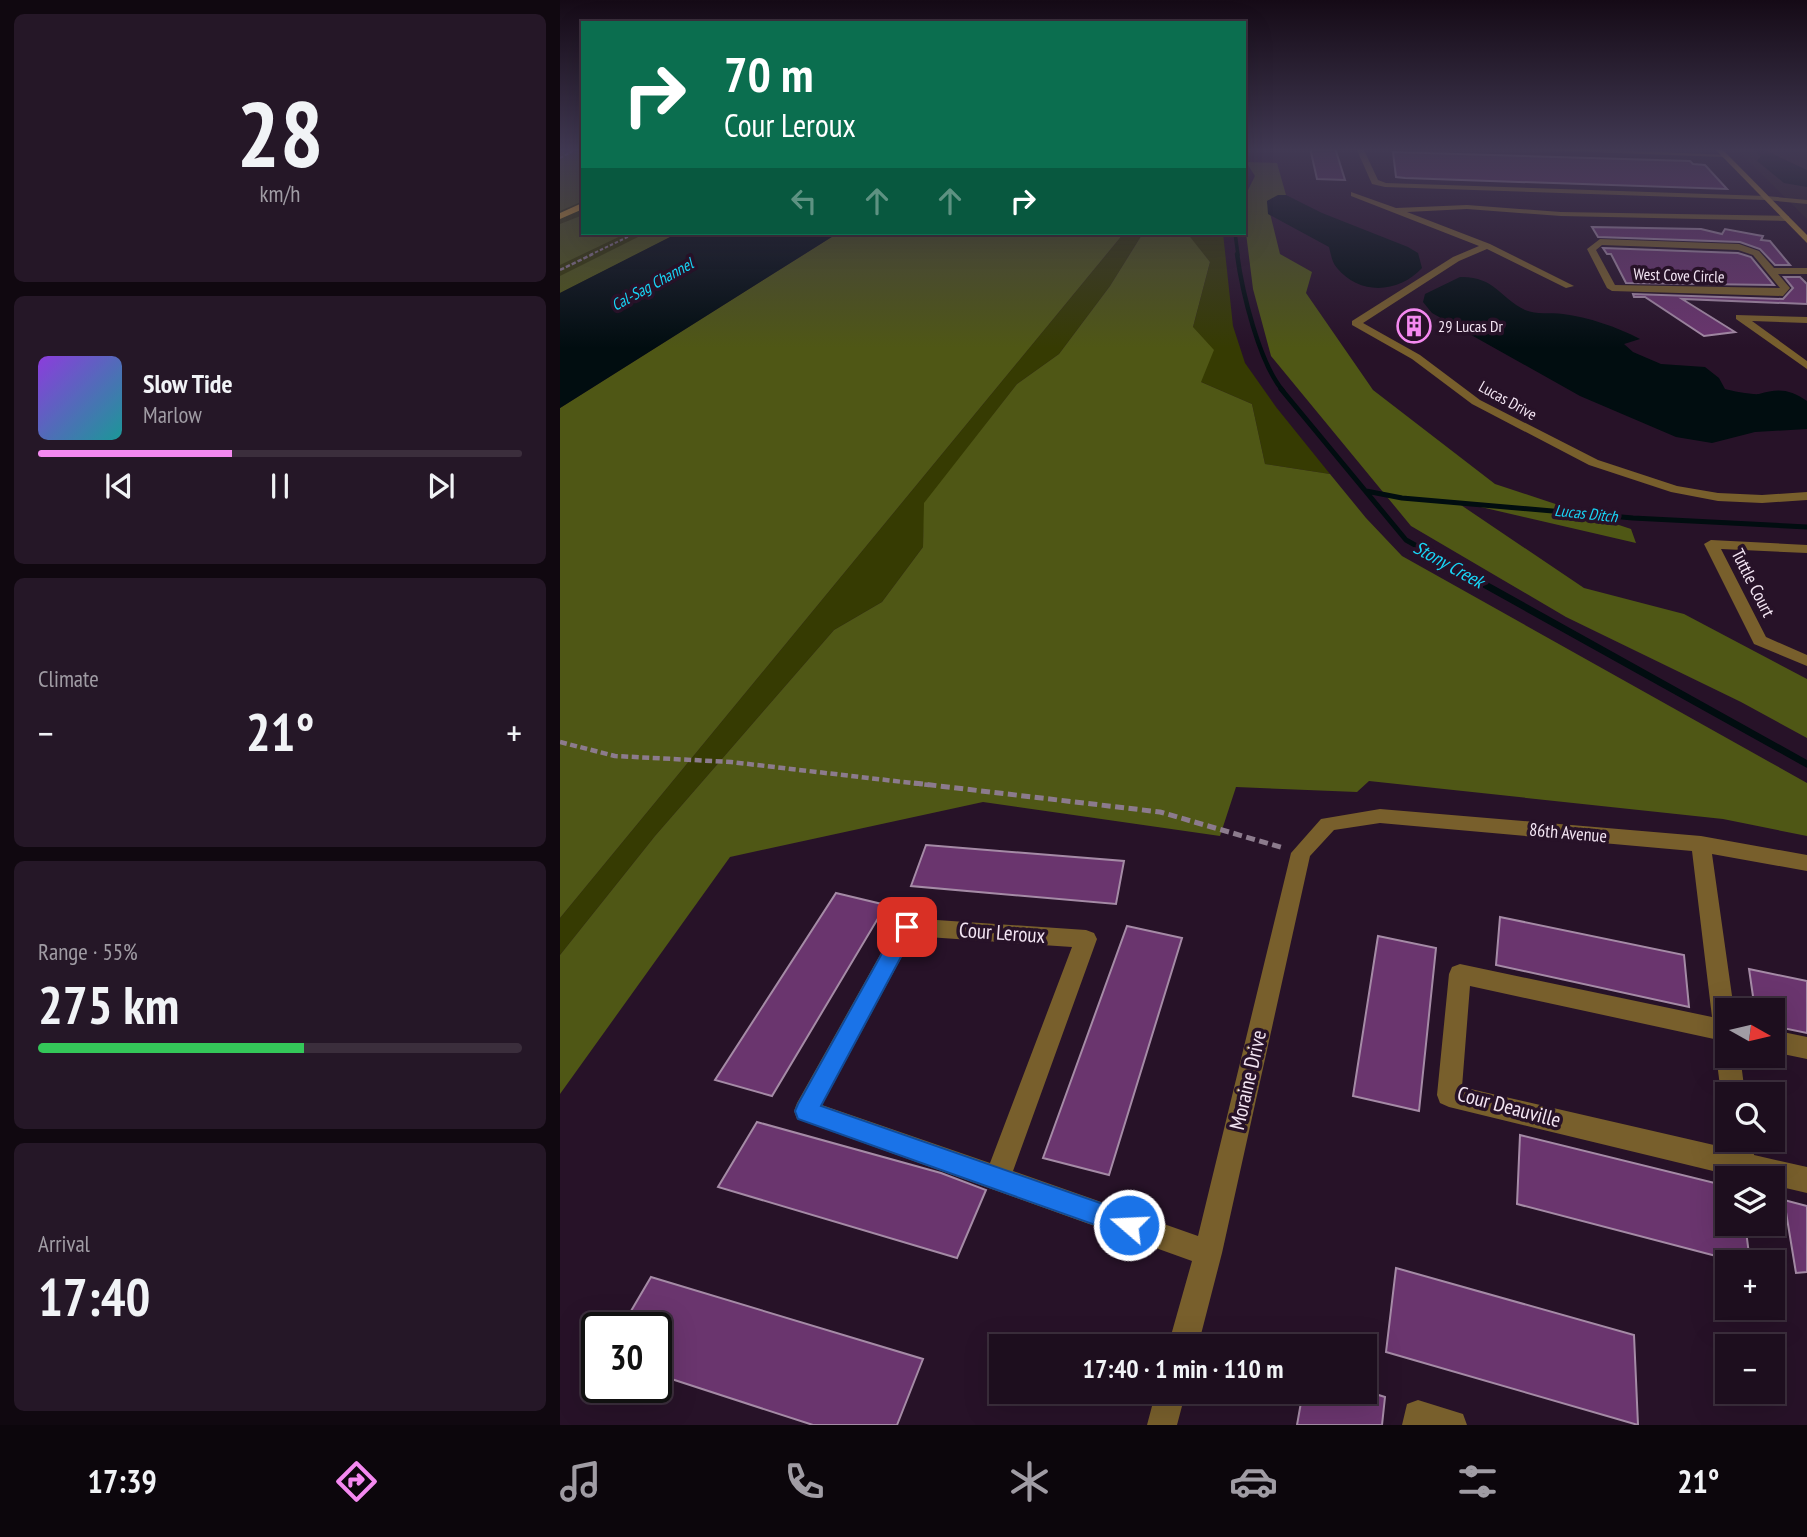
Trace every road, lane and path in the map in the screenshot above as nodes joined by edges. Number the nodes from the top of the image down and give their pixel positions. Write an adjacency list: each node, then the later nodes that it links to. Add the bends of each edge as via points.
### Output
1 (1408, 214): 7 (street)
2 (1567, 214): 4 (street)
3 (1782, 214): 4 (main road)
4 (1786, 218): 6 (main road)
5 (632, 235): 8 (path)
6 (1807, 240)
7 (1488, 246): 11 (street); 14 (street, Lucas Drive, via 1456,259 1356,323 1416,358 1473,401 1591,463 1672,490 1732,499)
8 (560, 270)
9 (1771, 271): 9 (street, West Cove Circle, via 1756,253 1733,246 1600,242 1591,249 1612,288 1783,293 1785,288); 10 (street)
10 (1807, 271)
11 (1569, 286)
12 (1807, 320): 13 (street, via 1740,317)
13 (1807, 366)
14 (1807, 496)
15 (1807, 549): 16 (street, Tuttle Court, via 1711,544 1760,640)
16 (1807, 661)
17 (560, 742): 20 (path, via 615,756 731,762 1160,812)
18 (1328, 824): 19 (street, 86th Avenue, via 1380,817); 20 (street, Moraine Drive)
19 (1700, 844): 21 (street, 86th Avenue); 22 (street)
20 (1301, 853): 30 (street, Moraine Drive)
21 (1807, 863)
22 (1721, 998)
23 (1715, 1038): 26 (street, Cour Deauville, via 1460,974 1449,1095)
24 (1785, 1043): 25 (street)
25 (1807, 1048)
26 (1715, 1147)
27 (1741, 1152): 29 (street, Cour Deauville)
28 (997, 1179): 28 (street, Cour Leroux, via 806,1111 907,927 1086,939); 30 (street, Cour Leroux)
29 (1807, 1180)
30 (1208, 1253): 31 (street, Moraine Drive)
31 (1186, 1334)
32 (1168, 1404): 33 (street)
33 (1162, 1425)
34 (1418, 1425): 35 (street, via 1418,1415)
35 (1452, 1425)

